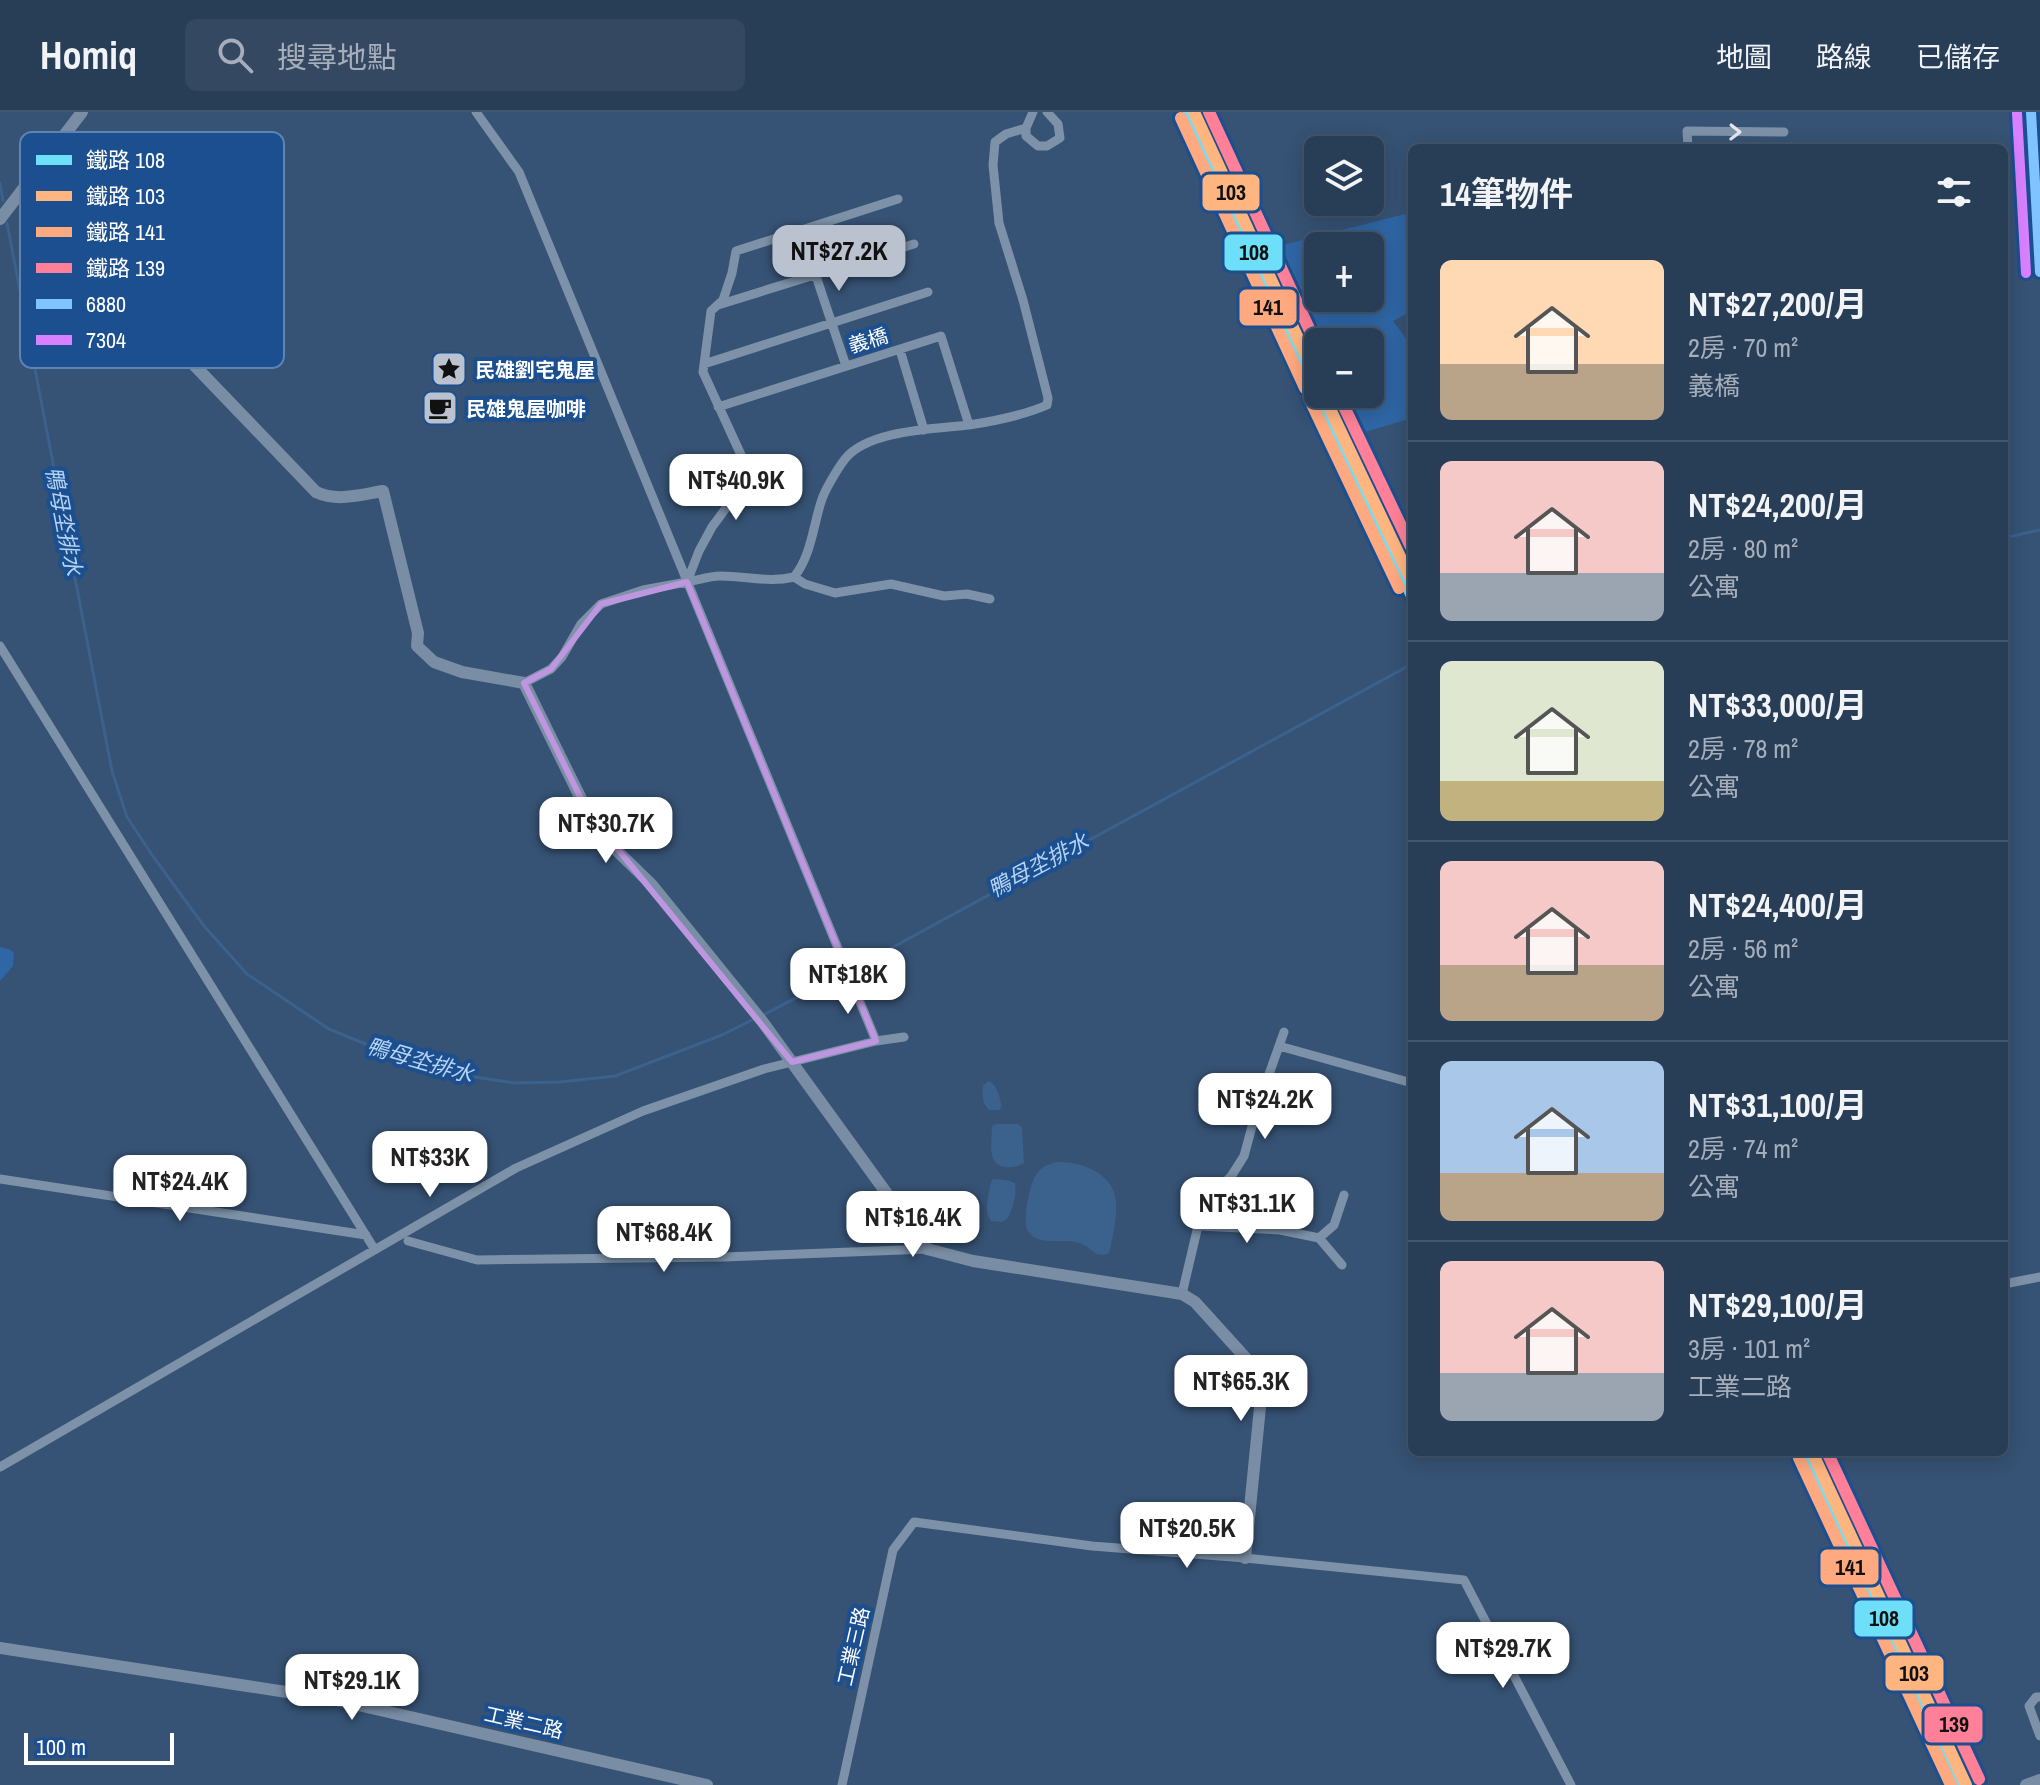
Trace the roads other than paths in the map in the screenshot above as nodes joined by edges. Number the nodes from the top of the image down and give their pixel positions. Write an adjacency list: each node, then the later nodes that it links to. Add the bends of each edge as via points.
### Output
1 (82, 112): 7 (street)
2 (476, 112): 29 (street, via 519,172)
3 (1033, 112): 6 (street)
4 (1047, 112): 6 (street, via 1058,124 1060,138 1038,146 1026,136)
5 (2031, 112): 12 (main road)
6 (1026, 128): 26 (street, via 995,142 993,165 999,223 1047,405)
7 (66, 132)
8 (1784, 132): 9 (street, one-way to 8, via 1687,131)
9 (1688, 144)
10 (20, 195): 13 (street)
11 (898, 199): 14 (street)
12 (2038, 214): 16 (main road)
13 (0, 219)
14 (801, 231): 17 (street); 19 (street, via 736,251 723,300)
15 (914, 244): 17 (street)
16 (2040, 272)
17 (816, 276): 19 (street); 20 (street)
18 (928, 292): 20 (street, 義橋)
19 (716, 306): 22 (street)
20 (831, 322): 22 (street, 義橋); 23 (street)
21 (900, 350): 23 (street, 義橋); 26 (street, 義橋, via 941,336); 27 (street)
22 (704, 364): 25 (street)
23 (846, 366): 25 (street, 義橋)
24 (197, 368): 32 (street, via 316,492 339,498 383,491 417,646 434,662 462,672)
25 (718, 407): 29 (street, via 742,457 740,477)
26 (969, 425): 27 (street)
27 (924, 430): 28 (street, via 865,444 847,457 821,499 803,566)
28 (794, 577): 29 (street, via 719,576); 30 (street, via 835,593 891,584)
29 (687, 582): 32 (street, via 601,604 551,669); 35 (street)
30 (990, 599)
31 (0, 646): 42 (street)
32 (524, 683): 37 (street, via 588,813)
33 (1284, 1032): 36 (street)
34 (904, 1037): 35 (street)
35 (876, 1041): 37 (street)
36 (1279, 1046): 38 (street); 41 (street, via 1244,1156 1214,1194)
37 (792, 1062): 45 (street); 46 (street, via 643,1111 530,1162)
38 (1408, 1082)
39 (0, 1179): 42 (street)
40 (1344, 1195): 43 (street, via 1334,1225)
41 (1198, 1226): 43 (street, via 1280,1230); 50 (street)
42 (366, 1235): 46 (street)
43 (1319, 1238): 47 (street)
44 (408, 1241): 45 (street, via 477,1260)
45 (927, 1249): 50 (street)
46 (375, 1250): 51 (street)
47 (1342, 1265)
48 (2040, 1277): 49 (street)
49 (2008, 1283)
50 (1182, 1294): 52 (street, via 1263,1377)
51 (0, 1467)
52 (1245, 1558): 58 (street, 工業三路, via 1092,1546 914,1522 893,1550); 59 (street, via 1464,1580)
53 (0, 1648): 57 (street, 工業二路, via 332,1699)
54 (2040, 1697): 55 (street, via 2029,1706)
55 (2040, 1736)
56 (2040, 1780): 60 (street)
57 (707, 1785)
58 (842, 1785)
59 (1571, 1785)
60 (2026, 1785)

